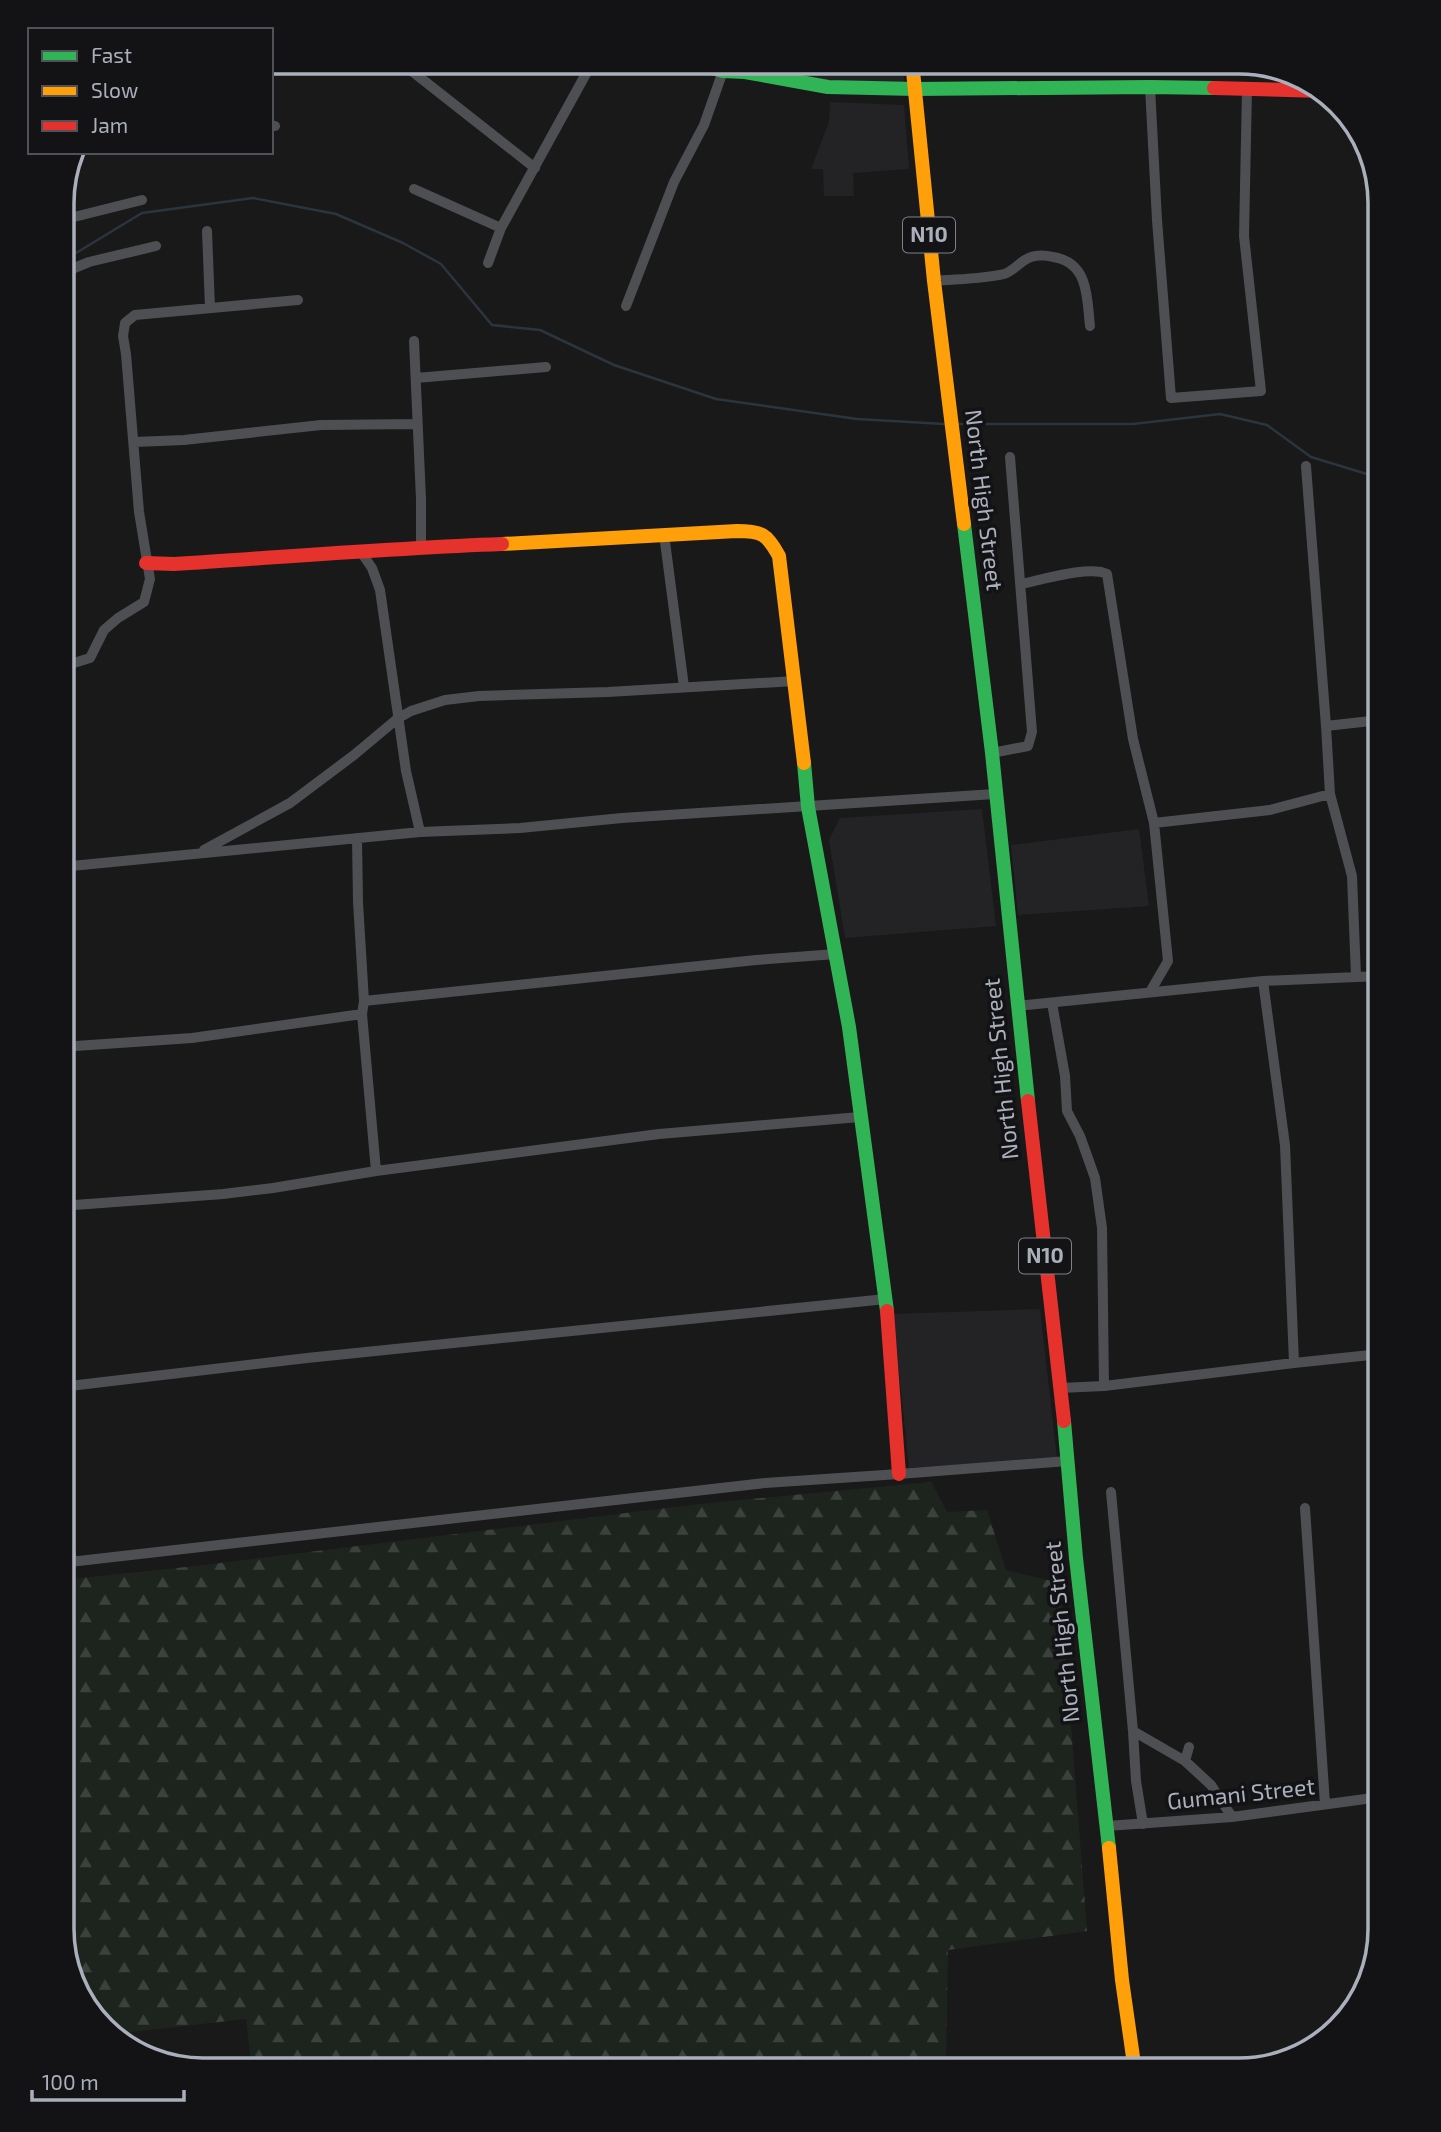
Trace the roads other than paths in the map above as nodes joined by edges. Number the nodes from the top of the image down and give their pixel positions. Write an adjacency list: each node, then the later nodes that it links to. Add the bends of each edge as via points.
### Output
1 (416, 74): 10 (street)
2 (586, 74): 10 (street)
3 (722, 74): 21 (street)
4 (774, 74): 7 (main road, via 828,87)
5 (913, 74): 7 (main road, North High Street / N10)
6 (1150, 87): 7 (main road); 8 (main road); 8 (street, via 1171,398 1261,391 1244,236)
7 (915, 89): 19 (main road, North High Street / N10)
8 (1247, 89): 9 (main road)
9 (1301, 90)
10 (535, 168): 14 (street)
11 (414, 189): 14 (street)
12 (142, 200): 13 (street)
13 (74, 217)
14 (501, 228): 17 (street)
15 (206, 231): 22 (street)
16 (156, 246): 18 (street)
17 (488, 263)
18 (74, 268)
19 (934, 281): 23 (street, via 1007,274 1034,256 1064,260 1077,268 1085,287); 42 (main road, North High Street / N10)
20 (298, 300): 22 (street)
21 (626, 306)
22 (210, 308): 28 (street, via 135,315 125,323)
23 (1090, 326)
24 (414, 341): 26 (street)
25 (546, 367): 26 (street)
26 (415, 378): 27 (street)
27 (417, 424): 28 (street, via 321,425); 32 (street)
28 (134, 442): 34 (street)
29 (1010, 457): 35 (street)
30 (1306, 466): 41 (street)
31 (664, 534): 32 (main road); 37 (main road, via 755,531 771,541 779,556); 38 (street)
32 (421, 547): 33 (main road)
33 (361, 552): 34 (main road); 39 (street, via 380,590)
34 (146, 562): 36 (street, via 150,579 144,602 104,630 90,658)
35 (1021, 584): 42 (street, via 1032,732 1028,746); 46 (street, via 1082,573 1107,574 1133,739)
36 (74, 663)
37 (795, 681): 38 (street); 45 (main road)
38 (684, 687): 39 (street, via 479,696 445,700)
39 (397, 719): 47 (street); 49 (street, via 290,803)
40 (1368, 721): 41 (street)
41 (1326, 726): 44 (street)
42 (992, 754): 43 (main road, North High Street / N10)
43 (995, 794): 45 (street); 58 (main road, North High Street / N10)
44 (1330, 794): 46 (street, via 1270,810); 53 (street, via 1352,876)
45 (808, 807): 47 (street); 51 (main road)
46 (1154, 823): 55 (street, via 1168,961)
47 (419, 832): 48 (street)
48 (357, 838): 49 (street); 56 (street)
49 (199, 853): 50 (street)
50 (74, 866)
51 (836, 954): 56 (street); 61 (main road)
52 (1368, 976): 53 (street)
53 (1356, 977): 54 (street)
54 (1263, 981): 55 (street); 66 (street, via 1285,1145)
55 (1150, 992): 57 (street)
56 (364, 1000): 59 (street)
57 (1052, 1003): 58 (street); 68 (street, via 1067,1111 1095,1178 1102,1228)
58 (1017, 1006): 69 (main road, North High Street / N10)
59 (362, 1014): 60 (street, via 192,1038); 62 (street)
60 (74, 1046)
61 (860, 1117): 62 (street, via 660,1134); 64 (main road)
62 (376, 1171): 63 (street, via 223,1194)
63 (74, 1205)
64 (886, 1299): 67 (street); 71 (main road)
65 (1368, 1355): 66 (street)
66 (1294, 1363): 68 (street)
67 (74, 1385)
68 (1104, 1387): 69 (street)
69 (1060, 1388): 70 (main road, North High Street / N10)
70 (1068, 1461): 71 (street); 82 (main road, North High Street / N10)
71 (899, 1474): 74 (street, via 752,1484)
72 (1111, 1492): 75 (street)
73 (1304, 1508): 79 (street)
74 (74, 1561)
75 (1133, 1731): 77 (street); 81 (street)
76 (1189, 1747): 77 (street)
77 (1185, 1762): 80 (street, via 1211,1785)
78 (1368, 1799): 79 (street, Gumani Street)
79 (1325, 1804): 80 (street, Gumani Street)
80 (1232, 1817): 81 (street, Gumani Street)
81 (1143, 1824): 82 (street, Gumani Street)
82 (1107, 1826): 83 (main road, North High Street / N10)
83 (1133, 2058)

